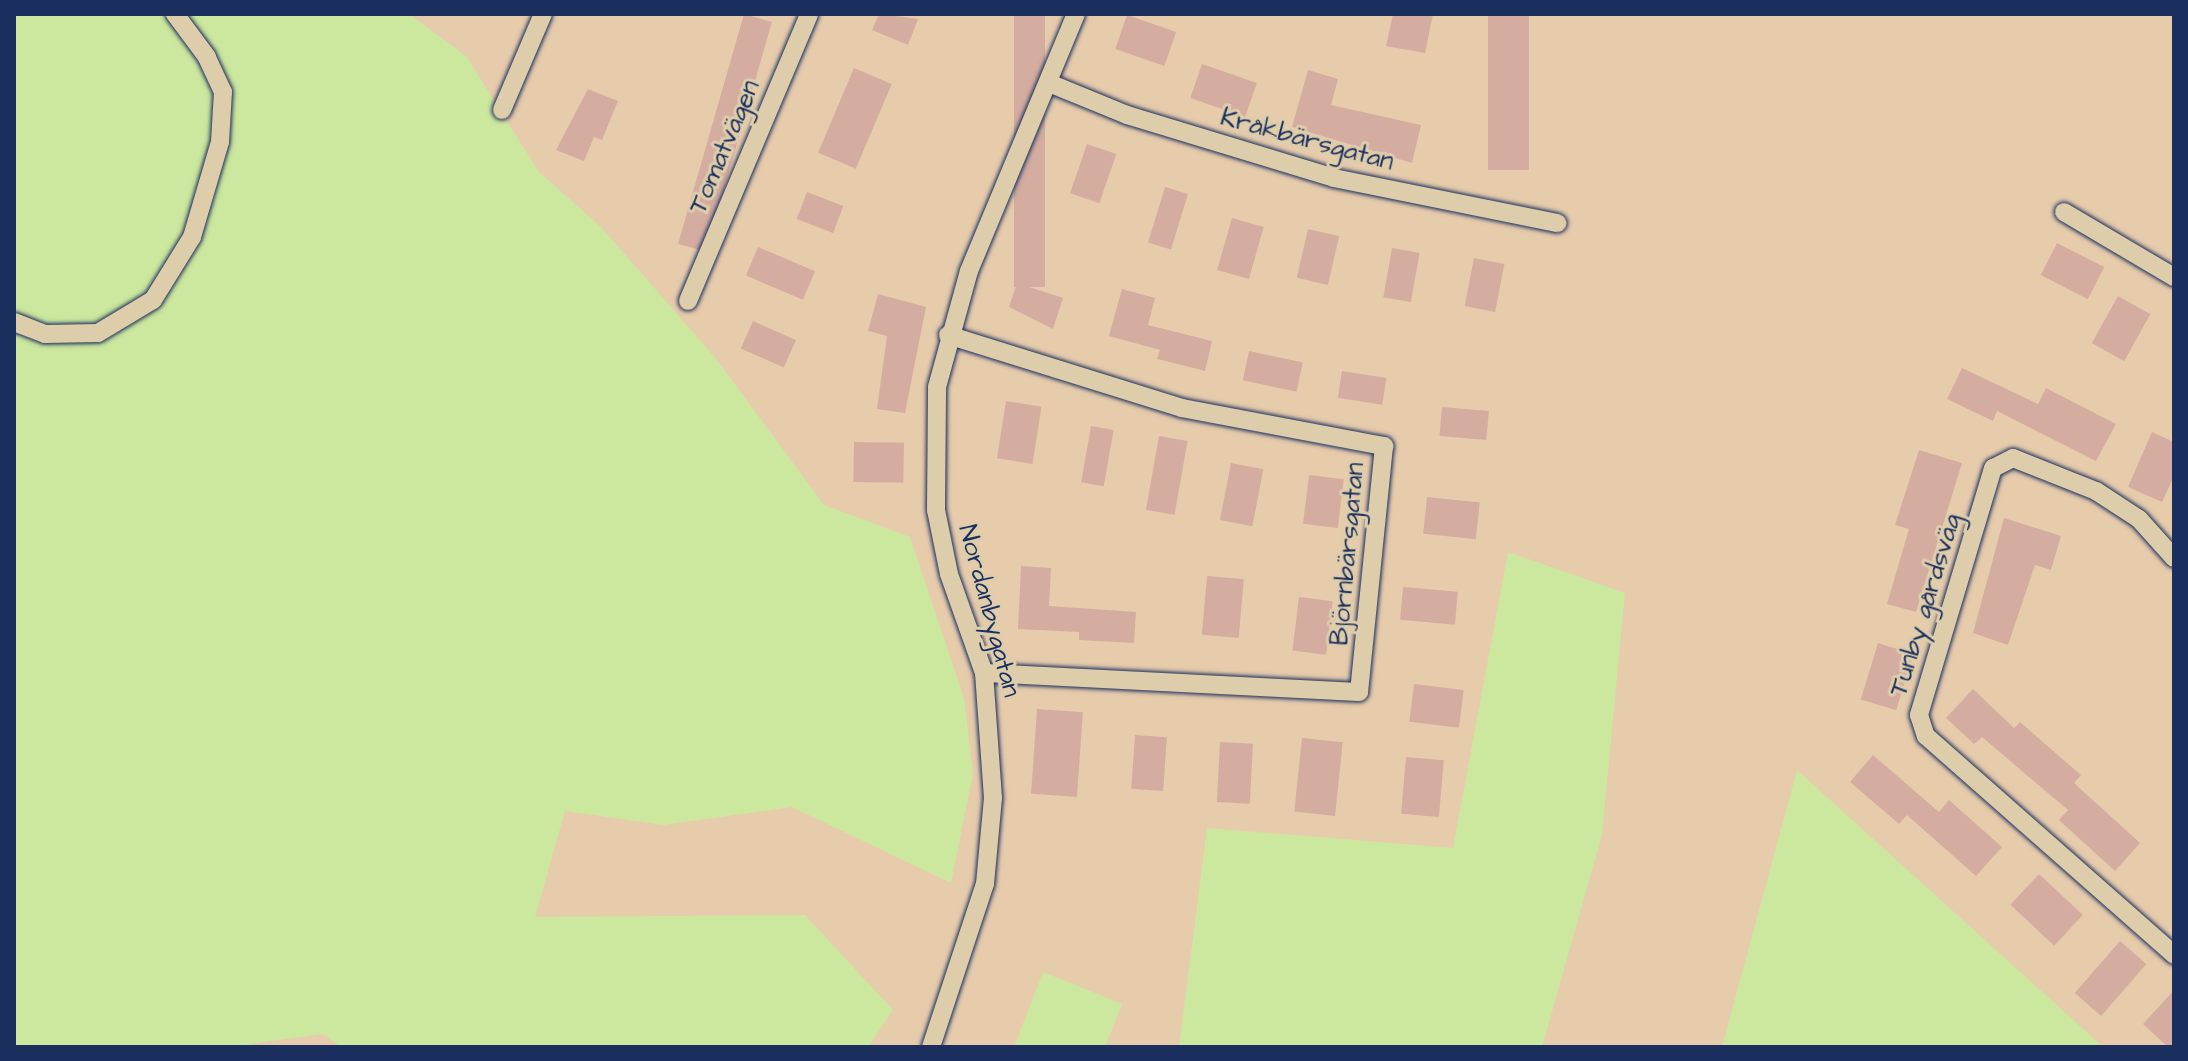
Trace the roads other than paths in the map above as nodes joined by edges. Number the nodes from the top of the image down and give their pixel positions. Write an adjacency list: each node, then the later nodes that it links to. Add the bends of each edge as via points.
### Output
1 (175, 14): 11 (street, via 207,57 223,92 220,142 180,259 153,300 98,333 45,334)
2 (543, 14): 6 (street)
3 (809, 14): 10 (street, Tomatvägen)
4 (1076, 14): 5 (street, Nordanbygatan)
5 (1049, 83): 8 (street, Kråkbärsgatan, via 1127,115 1334,178); 12 (street, Nordanbygatan)
6 (502, 110)
7 (2064, 212): 9 (street)
8 (1558, 223)
9 (2174, 277)
10 (688, 301)
11 (14, 322)
12 (948, 335): 14 (street, Nordanbygatan, via 937,387 936,510 949,574); 14 (street, Björnbärsgatan, via 1182,408 1384,446 1359,692)
13 (2174, 558): 15 (street, Tunby gårdsväg, via 2139,519 2096,491 2013,458 1993,468 1919,715 1926,736)
14 (984, 673): 16 (street, Nordanbygatan, via 993,798 985,884)
15 (2174, 955)
16 (931, 1047)

